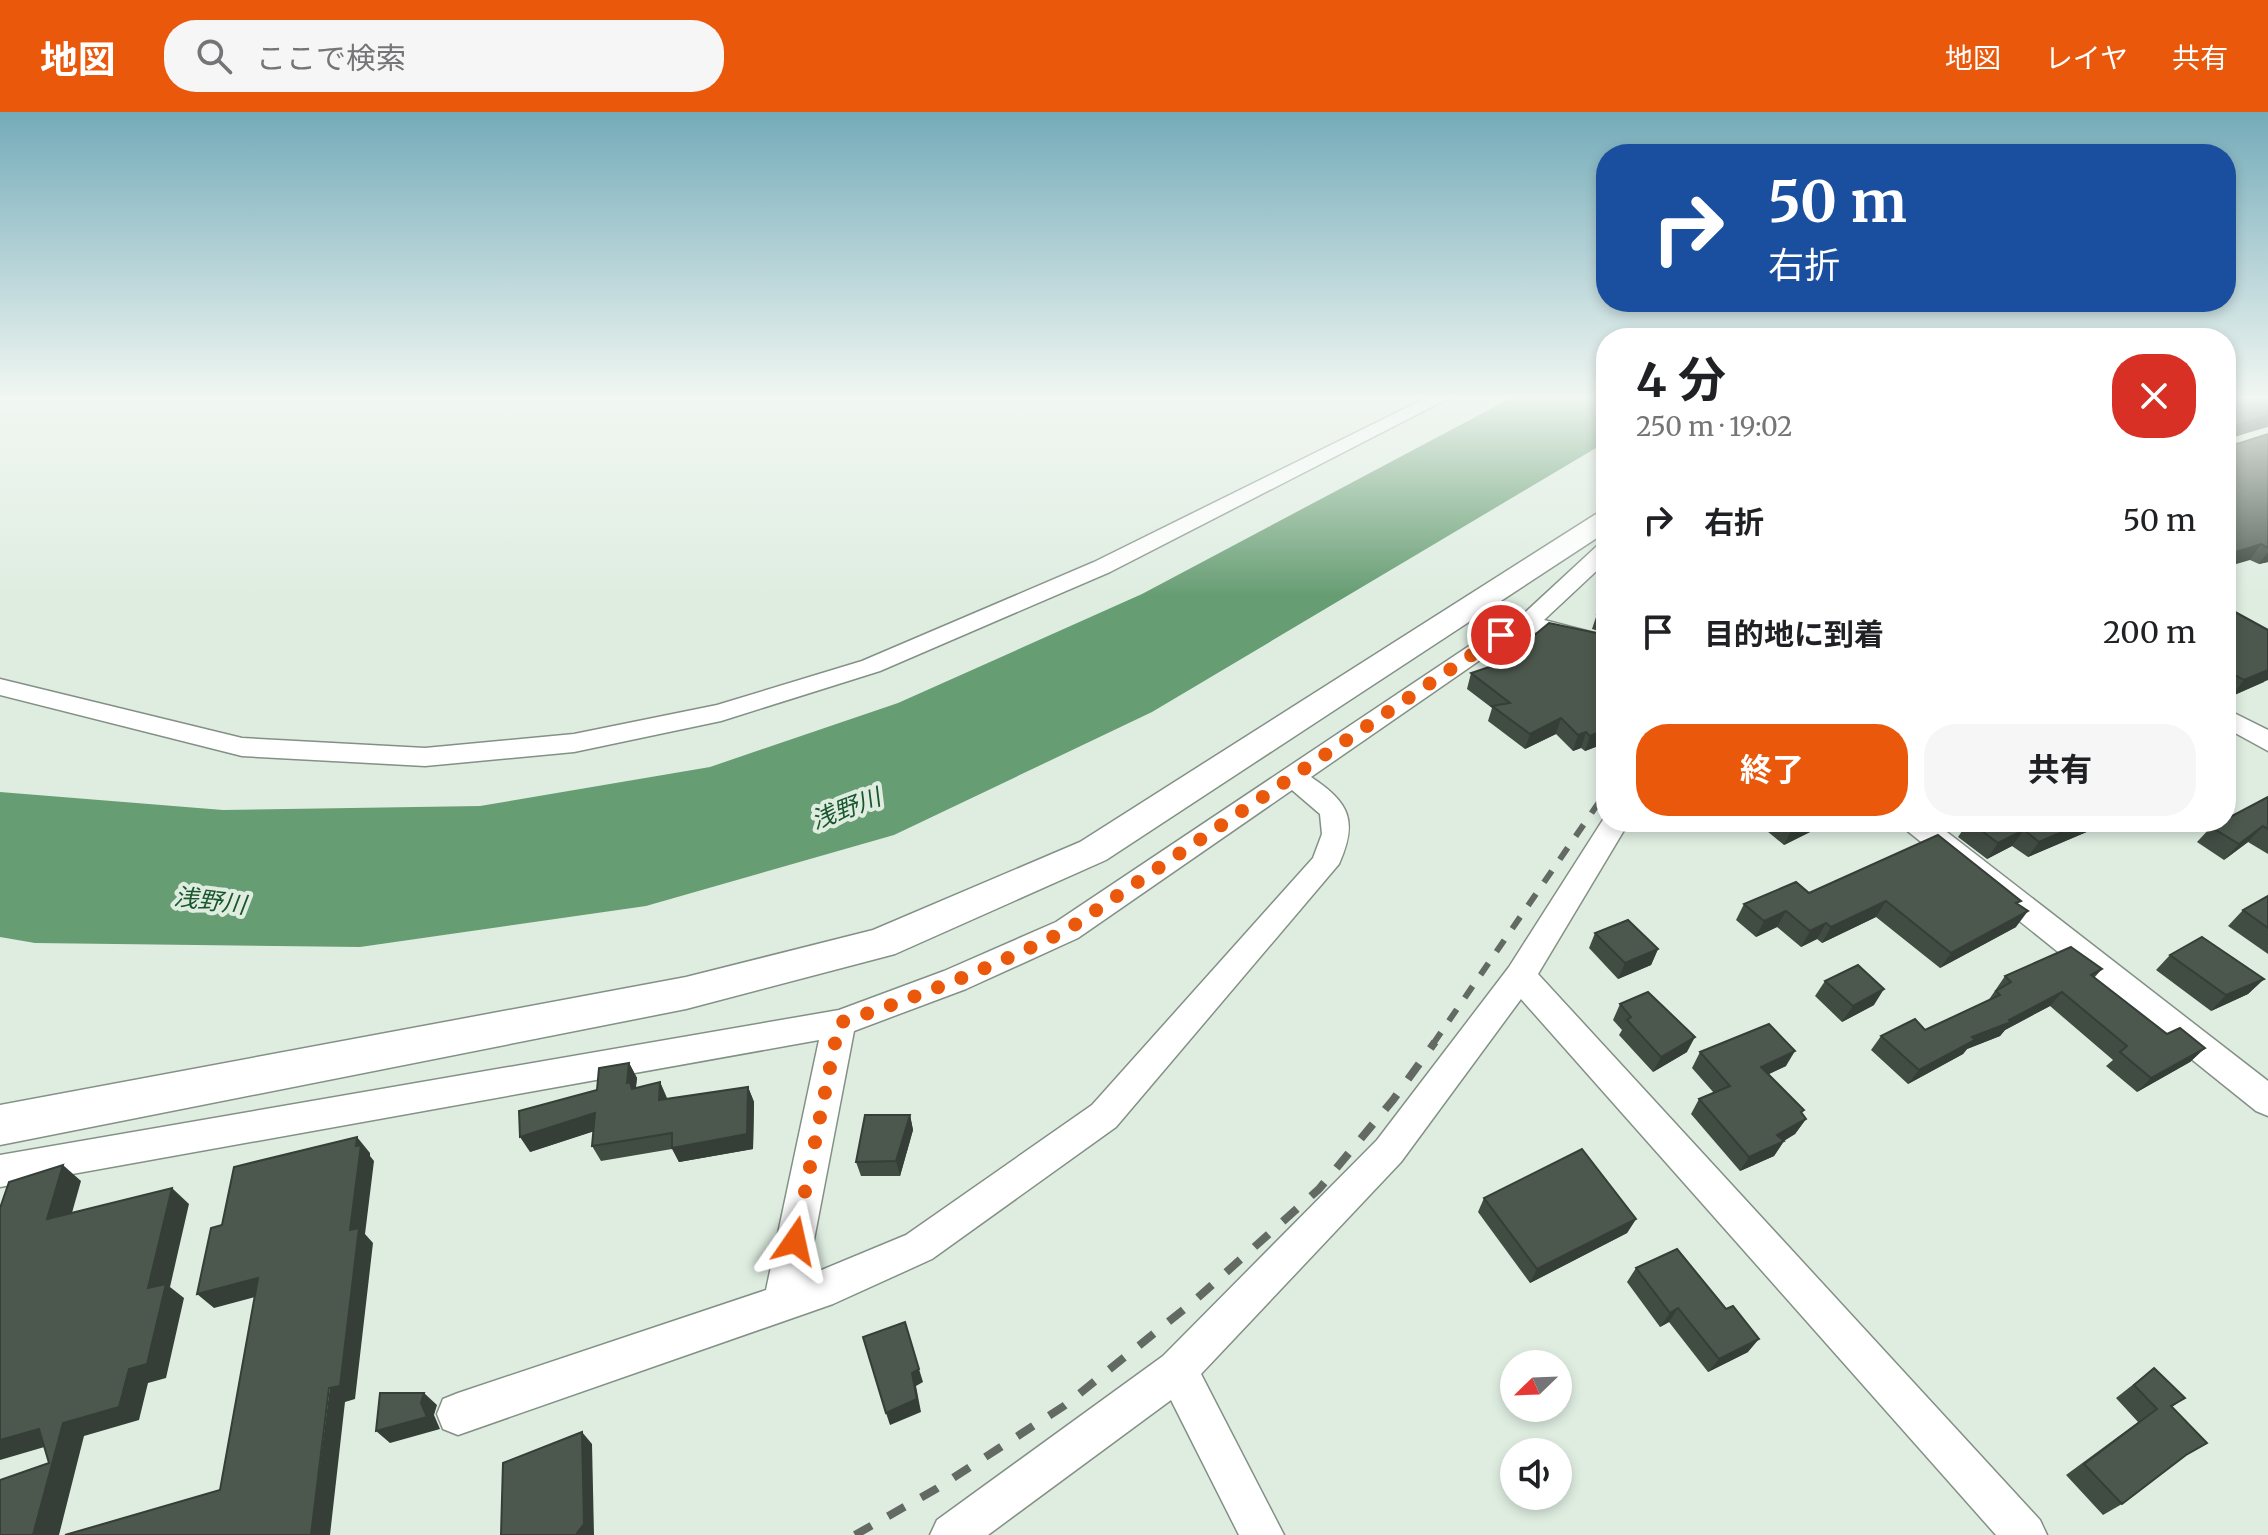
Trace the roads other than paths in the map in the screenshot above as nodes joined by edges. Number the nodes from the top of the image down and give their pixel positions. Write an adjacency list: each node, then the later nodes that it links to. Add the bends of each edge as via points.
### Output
1 (1309, 463): 7 (street, via 1102,567 871,666 721,713 589,740 425,757 242,747)
2 (1596, 526): 16 (street, via 1093,851 881,943 686,993)
3 (1596, 560): 5 (street)
4 (1596, 579): 5 (street)
5 (1532, 625): 6 (street); 10 (street, via 1501,635)
6 (1596, 641)
7 (0, 687)
8 (2236, 723): 9 (street)
9 (2268, 742)
10 (1294, 778): 14 (street, via 1067,930 985,970); 18 (street, via 1329,802 1338,821 1325,864 1104,1116 919,1247)
11 (1609, 832): 13 (street)
12 (1928, 832): 15 (street)
13 (1520, 976): 19 (street, via 1389,1151); 23 (street)
14 (839, 1023): 17 (street); 18 (street)
15 (2268, 1101)
16 (0, 1125)
17 (0, 1171)
18 (783, 1303): 20 (street)
19 (1177, 1370): 21 (street); 22 (street)
20 (458, 1414)
21 (952, 1535)
22 (1262, 1535)
23 (2025, 1535)

